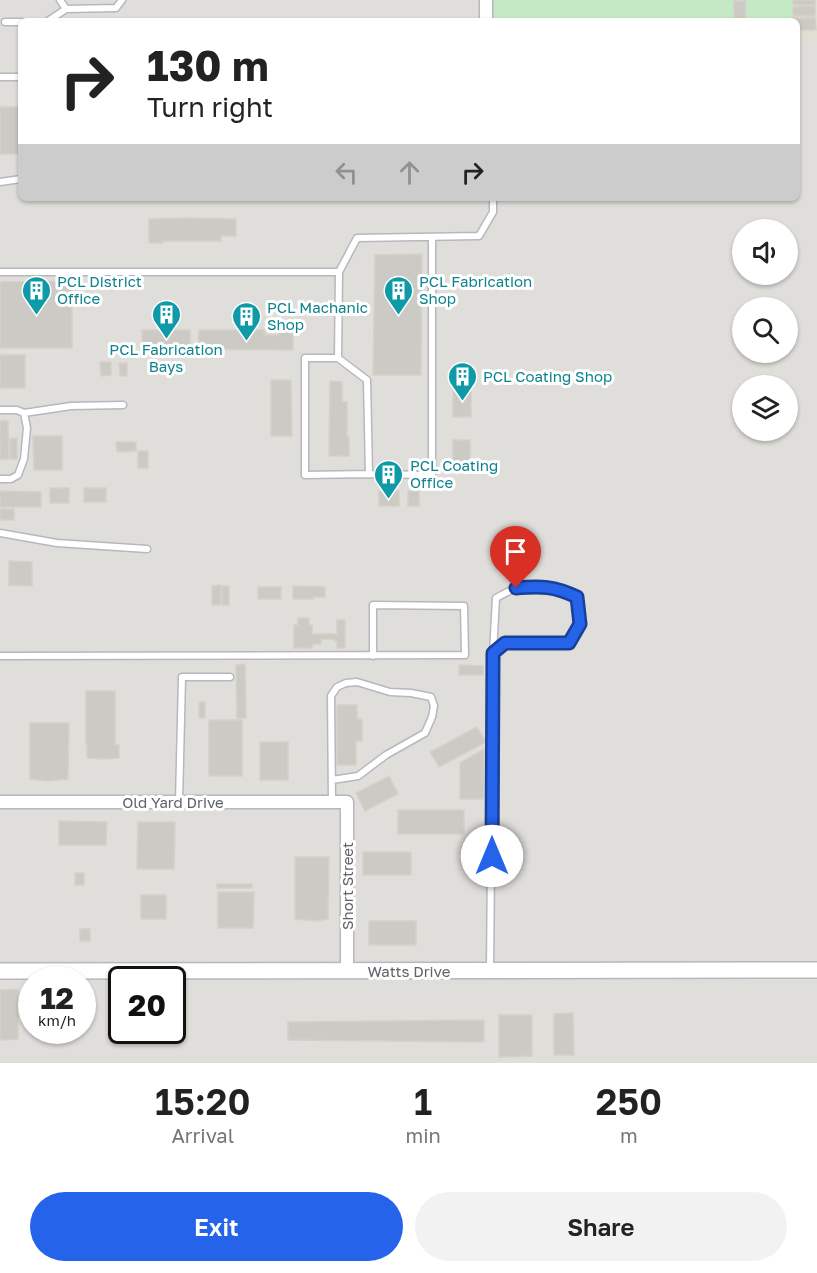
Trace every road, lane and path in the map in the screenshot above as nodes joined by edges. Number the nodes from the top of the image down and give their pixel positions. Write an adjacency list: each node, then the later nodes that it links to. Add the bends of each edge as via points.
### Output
1 (60, 0): 4 (lane)
2 (122, 0): 4 (lane, via 116,8)
3 (486, 0): 6 (street)
4 (66, 9): 5 (lane)
5 (52, 18)
6 (486, 18)
7 (5, 22): 8 (lane)
8 (18, 22)
9 (0, 77): 10 (lane)
10 (18, 77)
11 (18, 179): 12 (lane)
12 (0, 182)
13 (493, 201): 14 (lane, via 493,212 479,236)
14 (432, 237): 16 (lane, via 357,238); 21 (lane, via 432,476)
15 (0, 272): 16 (lane)
16 (339, 272): 17 (lane)
17 (338, 358): 21 (lane, via 367,380); 21 (lane, via 305,358 305,475)
18 (123, 405): 20 (lane, via 71,406)
19 (0, 410): 20 (lane)
20 (24, 413): 22 (lane, via 24,459 18,475)
21 (369, 474)
22 (0, 479)
23 (0, 533): 24 (lane, via 57,543)
24 (147, 549)
25 (493, 653): 25 (lane, via 505,643 569,643 580,624 577,597 538,586 516,588 496,598); 34 (lane)
26 (0, 656): 27 (lane)
27 (373, 656): 27 (lane, via 465,656 464,606 373,605)
28 (230, 677): 31 (lane, via 182,677)
29 (332, 780): 29 (lane, via 331,696 337,687 357,682 390,692 431,697 434,706 425,733 357,776); 32 (lane)
30 (0, 802): 31 (street, Old Yard Drive)
31 (180, 802): 32 (street, Old Yard Drive)
32 (332, 802): 33 (street, Old Yard Drive)
33 (347, 802): 37 (street, Short Street)
34 (490, 970): 35 (street, Watts Drive); 37 (street, Watts Drive)
35 (817, 970)
36 (0, 971): 37 (street, Watts Drive)
37 (347, 971)

